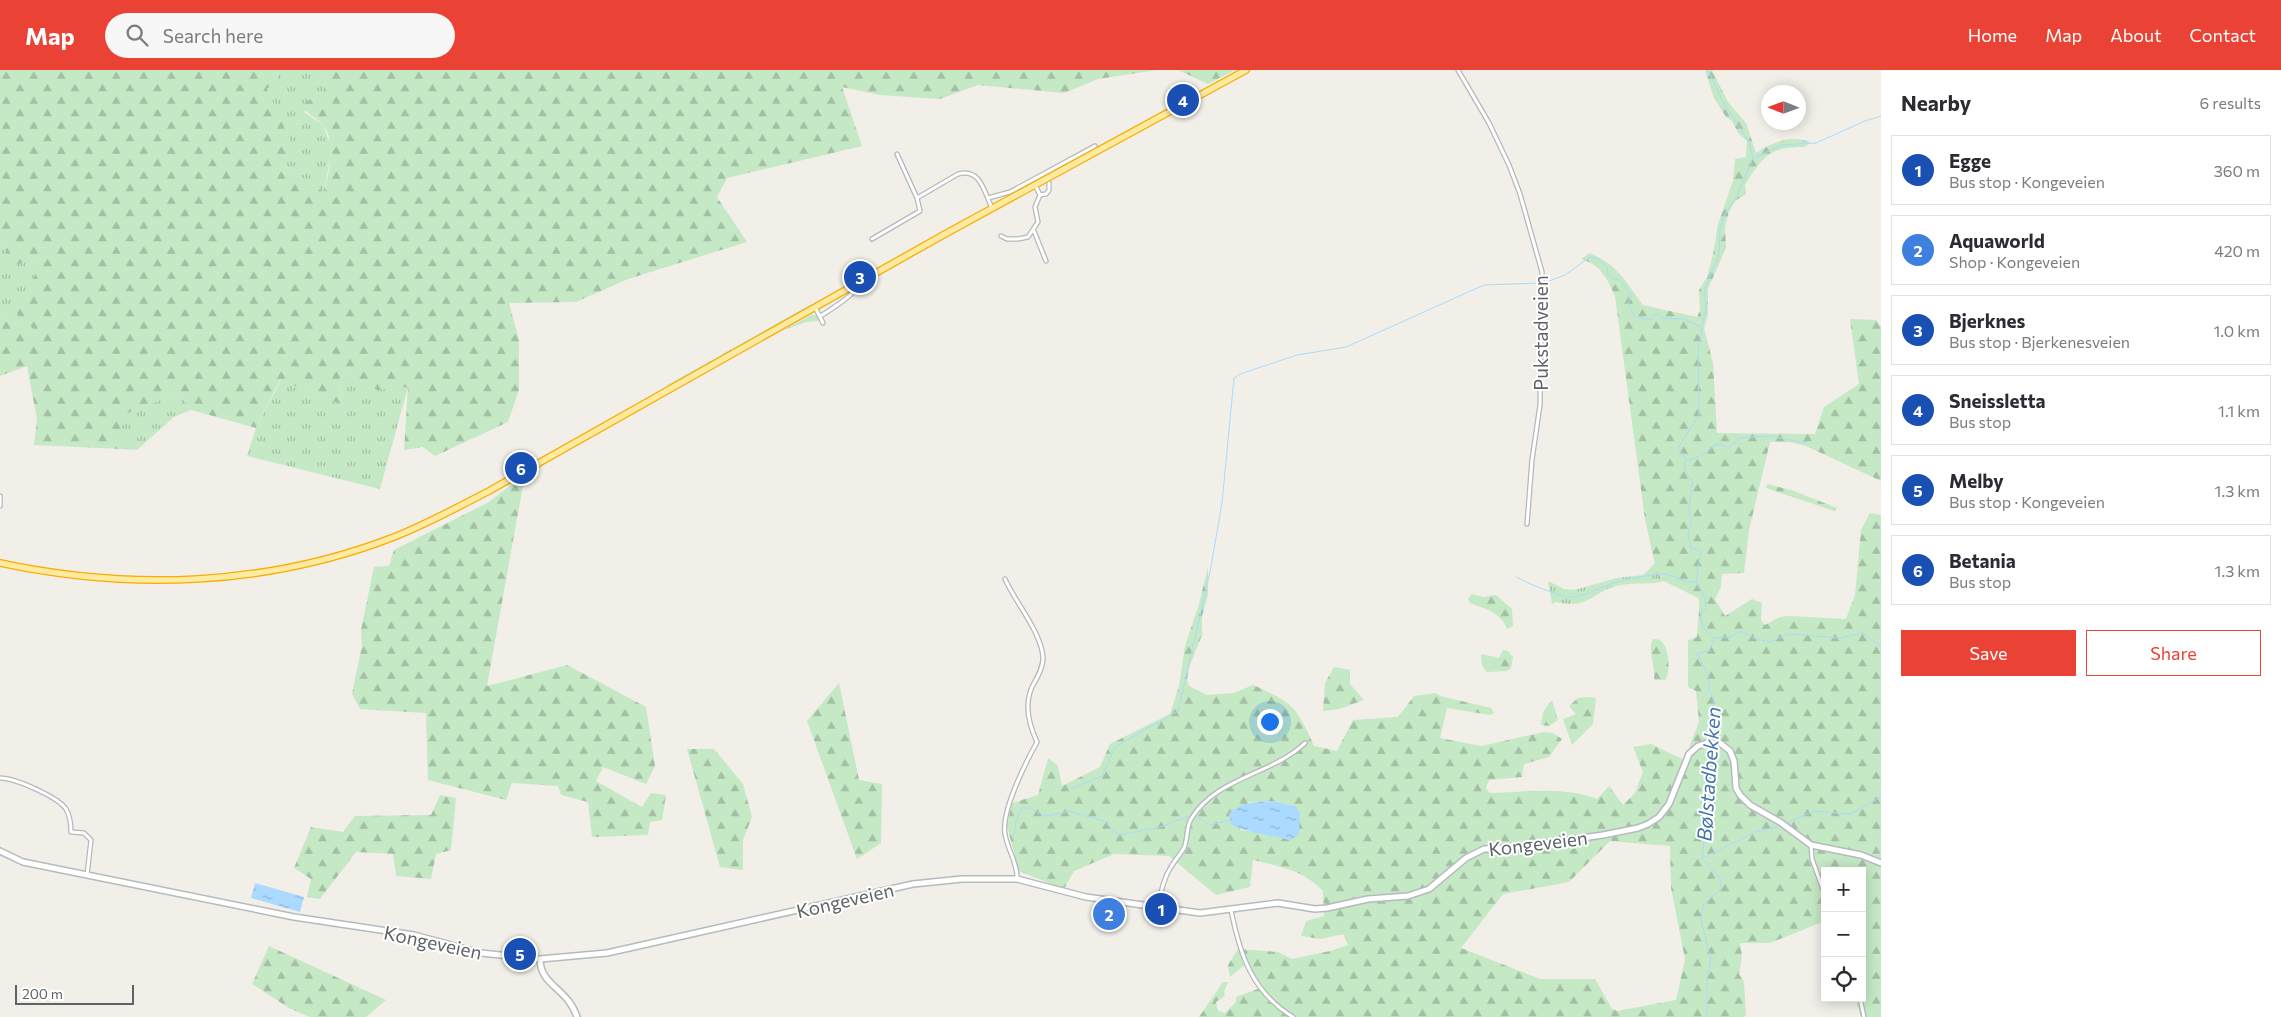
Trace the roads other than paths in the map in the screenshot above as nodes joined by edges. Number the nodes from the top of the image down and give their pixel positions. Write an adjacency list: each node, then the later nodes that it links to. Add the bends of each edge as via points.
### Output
1 (1246, 70): 6 (highway)
2 (1458, 70): 21 (street, Pukstadveien, via 1489,123 1512,172 1531,230 1543,284 1540,405)
3 (1095, 146): 9 (street, via 1010,192)
4 (897, 154): 8 (street)
5 (1049, 183): 7 (street, via 1049,190)
6 (1034, 185): 7 (street); 10 (highway)
7 (1040, 195): 11 (street, via 1035,207 1038,222)
8 (918, 198): 9 (street, via 965,172 979,179); 13 (street, via 919,213)
9 (988, 198): 10 (street)
10 (992, 208): 15 (highway)
11 (1034, 230): 12 (street, via 1023,239); 14 (street)
12 (1001, 236)
13 (872, 239)
14 (1046, 261)
15 (850, 288): 16 (highway); 17 (street, via 852,295)
16 (815, 307): 17 (street); 22 (highway, via 454,509 394,537 340,555 258,573 164,581 74,576)
17 (820, 316): 18 (street)
18 (823, 323)
19 (0, 496): 20 (street)
20 (0, 506)
21 (1527, 524)
22 (0, 563)
23 (1004, 579): 30 (street, via 1034,632 1043,657 1028,707 1037,742 1015,790 1004,833)
24 (1305, 743): 32 (street, via 1275,764 1224,788 1195,814 1189,823 1183,848 1161,888)
25 (0, 778): 29 (street, via 22,782 65,808 71,832 84,833 91,840)
26 (1811, 845): 28 (main road, via 1861,855); 31 (street, via 1812,859); 33 (main road, Kongeveien, via 1744,800 1736,788 1732,756 1725,746 1707,742 1695,747 1687,756 1676,791 1664,811 1638,828 1512,848 1484,849 1466,858 1429,889 1408,896 1368,899 1317,909 1278,903)
27 (0, 851): 29 (main road, Kongeveien, via 23,862)
28 (1881, 863)
29 (87, 875): 34 (main road, Kongeveien, via 328,923 414,936 481,953)
30 (1017, 879): 32 (main road, Kongeveien, via 1086,897); 34 (main road, Kongeveien, via 927,882 607,953)
31 (1821, 884)
32 (1158, 907): 33 (main road, Kongeveien, via 1200,913)
33 (1231, 910): 37 (street, via 1240,951 1248,970 1265,994)
34 (540, 959): 36 (main road, via 544,976 570,1000)
35 (1861, 1002): 38 (street)
36 (576, 1017)
37 (1292, 1017)
38 (1864, 1017)

